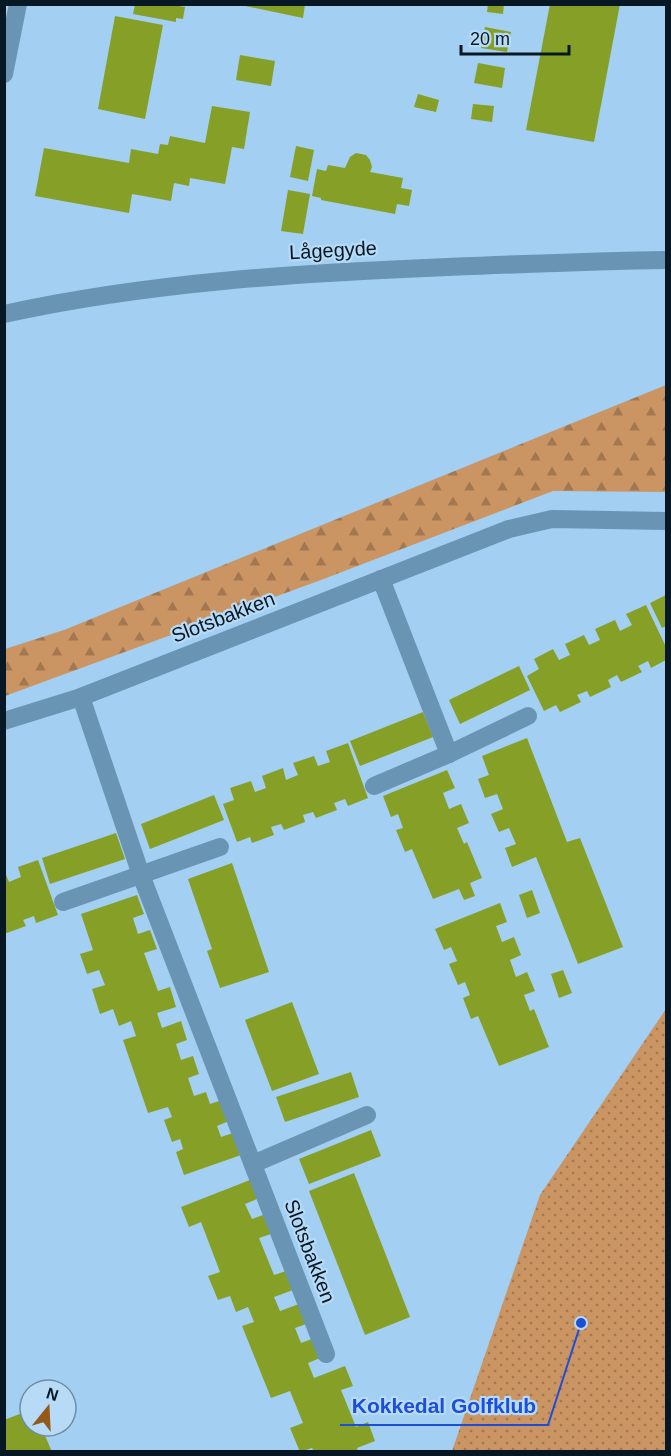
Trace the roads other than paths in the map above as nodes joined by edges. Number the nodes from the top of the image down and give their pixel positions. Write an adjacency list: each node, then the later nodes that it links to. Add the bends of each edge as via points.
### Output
1 (18, 4): 2 (street)
2 (4, 74)
3 (666, 260): 4 (street, Lågegyde, via 264,277 144,291)
4 (4, 314)
5 (666, 521): 6 (street, Slotsbakken, via 552,519 509,528)
6 (381, 579): 7 (street, Slotsbakken); 10 (street)
7 (81, 697): 9 (street, Slotsbakken); 13 (street, Slotsbakken)
8 (528, 716): 10 (street)
9 (4, 722)
10 (449, 754): 11 (street)
11 (374, 786)
12 (220, 847): 13 (street)
13 (141, 875): 14 (street); 16 (street, Slotsbakken)
14 (63, 902)
15 (367, 1115): 16 (street)
16 (253, 1164): 17 (street, Slotsbakken)
17 (326, 1354)

